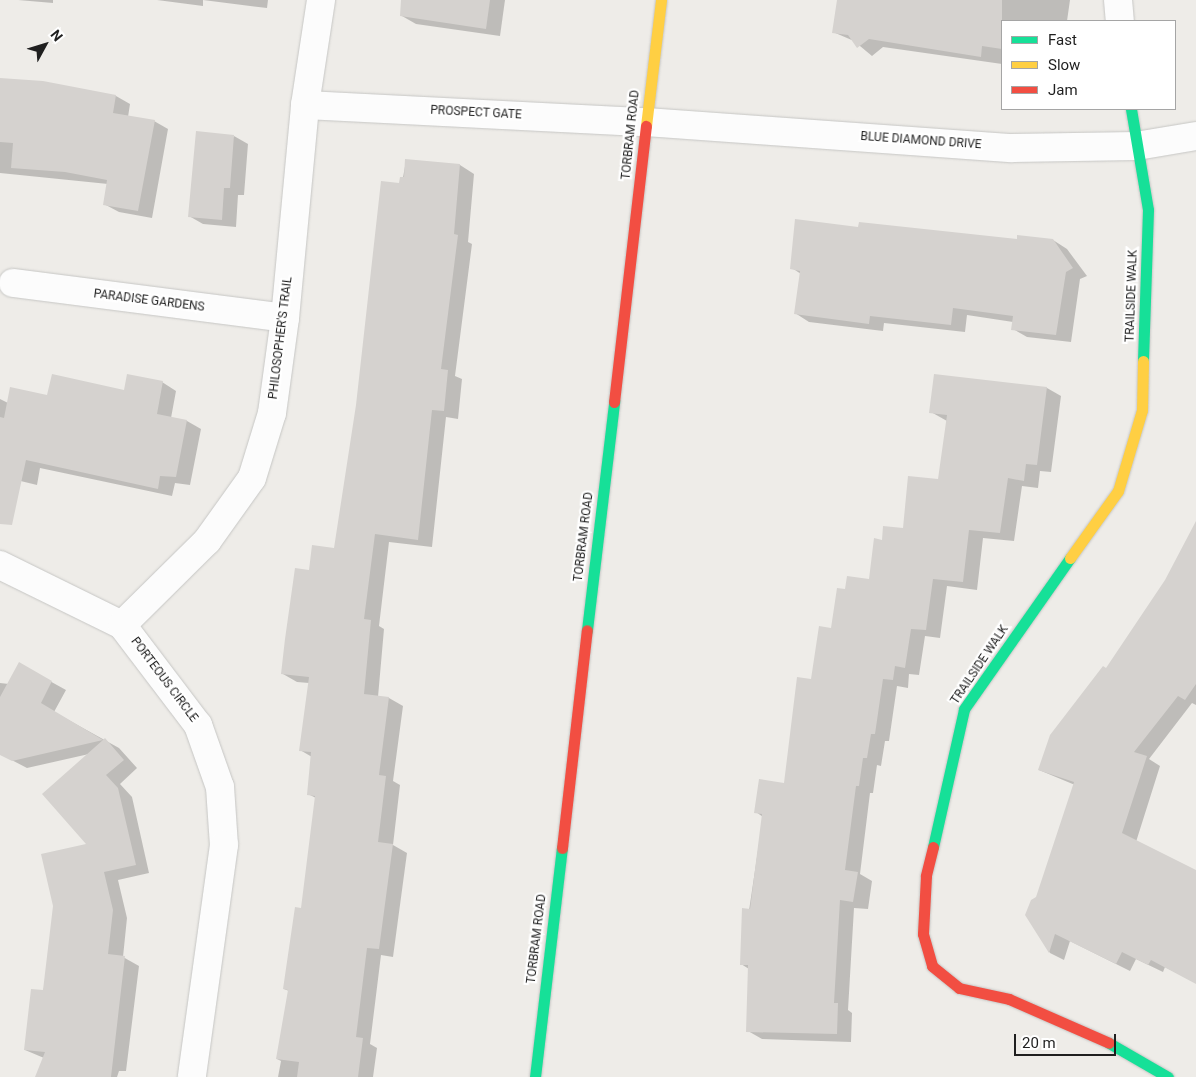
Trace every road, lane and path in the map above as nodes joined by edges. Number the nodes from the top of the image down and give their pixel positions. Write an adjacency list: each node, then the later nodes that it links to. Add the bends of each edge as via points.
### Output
1 (321, 0): 5 (street, PHILOSOPHER'S TRAIL)
2 (661, 0): 7 (street, TORBRAM ROAD)
3 (1118, 0): 4 (street)
4 (1120, 20)
5 (305, 105): 7 (street, PROSPECT GATE); 11 (street, PHILOSOPHER'S TRAIL)
6 (1131, 110): 9 (street, TRAILSIDE WALK)
7 (646, 122): 9 (street, BLUE DIAMOND DRIVE, via 1012,148); 15 (street, TORBRAM ROAD)
8 (1196, 136): 9 (street, BLUE DIAMOND DRIVE)
9 (1137, 146): 16 (street, TRAILSIDE WALK, via 1148,210 1142,410 1118,490 964,709 926,876 923,934 932,966 959,988 1009,998 1118,1047)
10 (13, 283): 11 (street, PARADISE GARDENS)
11 (285, 318): 13 (street, PHILOSOPHER'S TRAIL, via 272,413 252,478 207,541)
12 (0, 565): 13 (street, PORTEOUS CIRCLE)
13 (122, 625): 14 (street, PORTEOUS CIRCLE, via 198,724 220,788 224,845)
14 (192, 1077)
15 (535, 1077)
16 (1168, 1077)

